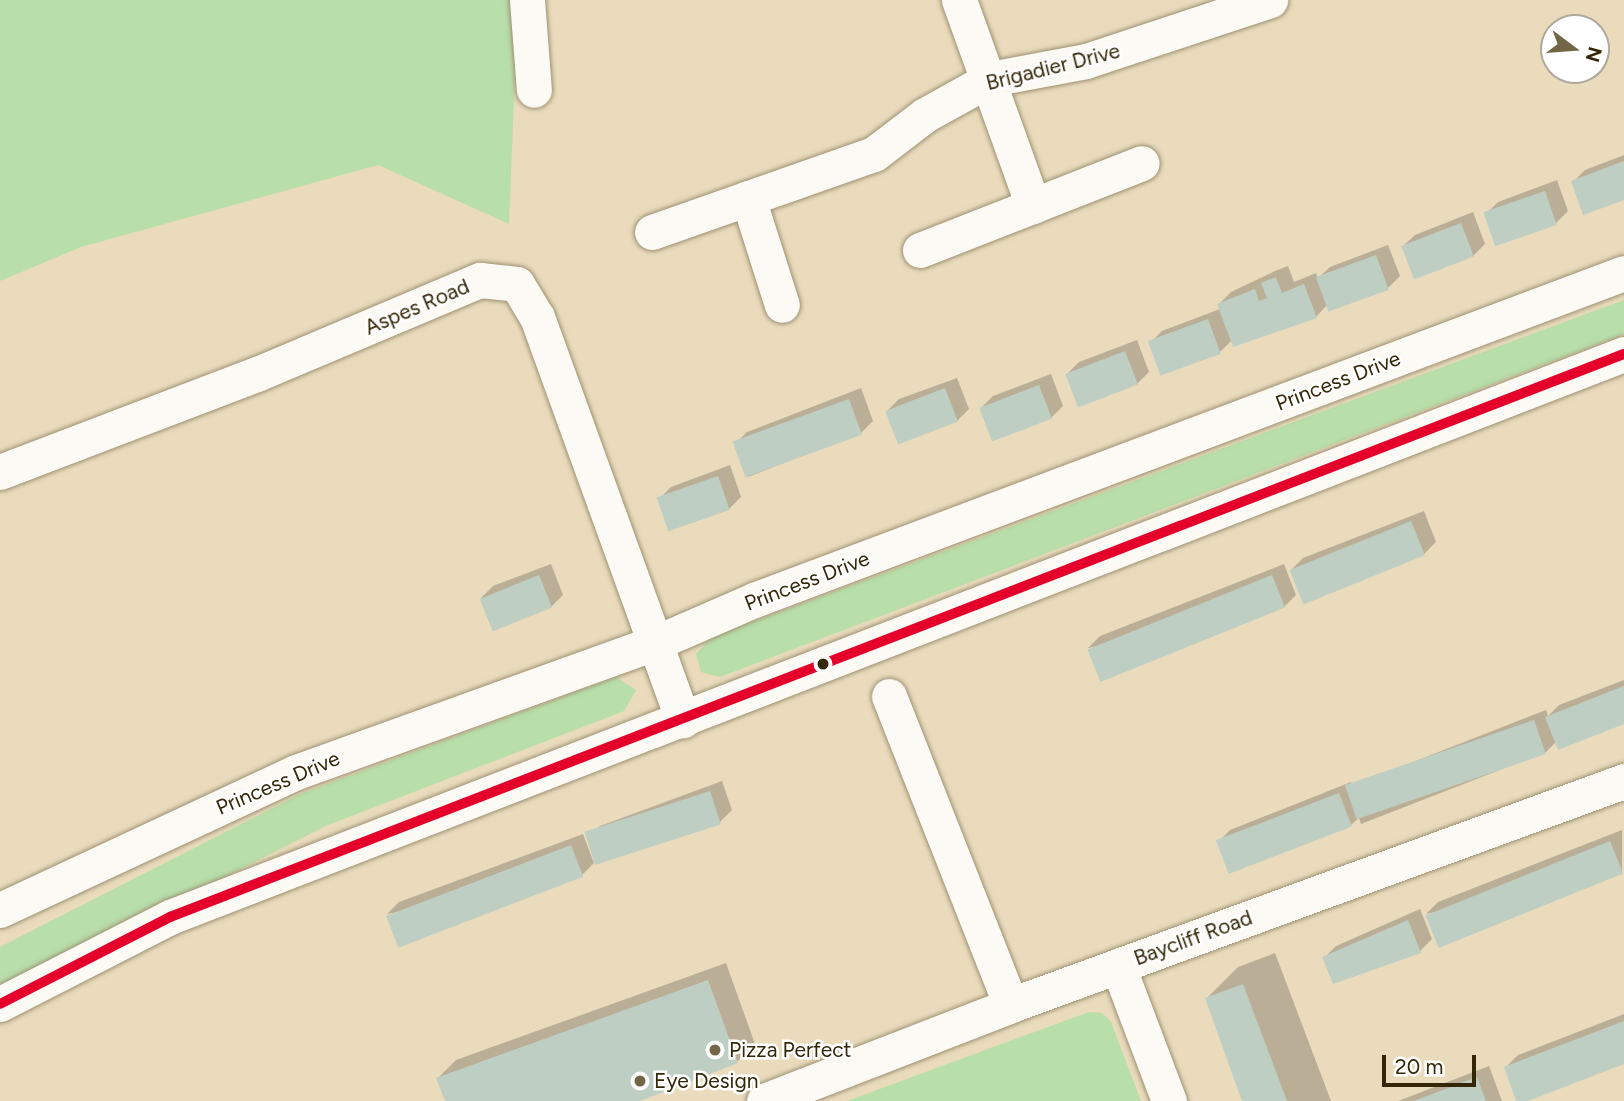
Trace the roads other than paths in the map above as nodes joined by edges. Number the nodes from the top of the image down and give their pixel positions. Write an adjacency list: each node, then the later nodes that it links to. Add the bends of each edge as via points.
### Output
1 (527, 0): 5 (street)
2 (959, 0): 4 (street)
3 (1270, 0): 4 (street, Brigadier Drive, via 1086,61)
4 (990, 79): 7 (street, Brigadier Drive, via 925,115 874,154); 8 (street)
5 (534, 90)
6 (1142, 163): 8 (street)
7 (748, 198): 9 (street, Brigadier Drive); 12 (street)
8 (1033, 206): 10 (street)
9 (652, 232)
10 (920, 250)
11 (1624, 273): 15 (street, Princess Drive, via 754,600)
12 (782, 304)
13 (1624, 354): 17 (street)
14 (0, 472): 15 (street, Aspes Road, via 257,374 480,280 517,284 537,317)
15 (654, 643): 17 (street); 19 (street, Princess Drive, via 296,772)
16 (889, 696): 22 (street)
17 (683, 720): 21 (street, via 170,917)
18 (1624, 781): 20 (street, Baycliff Road)
19 (0, 910)
20 (1118, 966): 22 (street, Baycliff Road); 24 (street)
21 (0, 1004)
22 (1011, 1005): 23 (street, Baycliff Road)
23 (764, 1101)
24 (1169, 1101)

